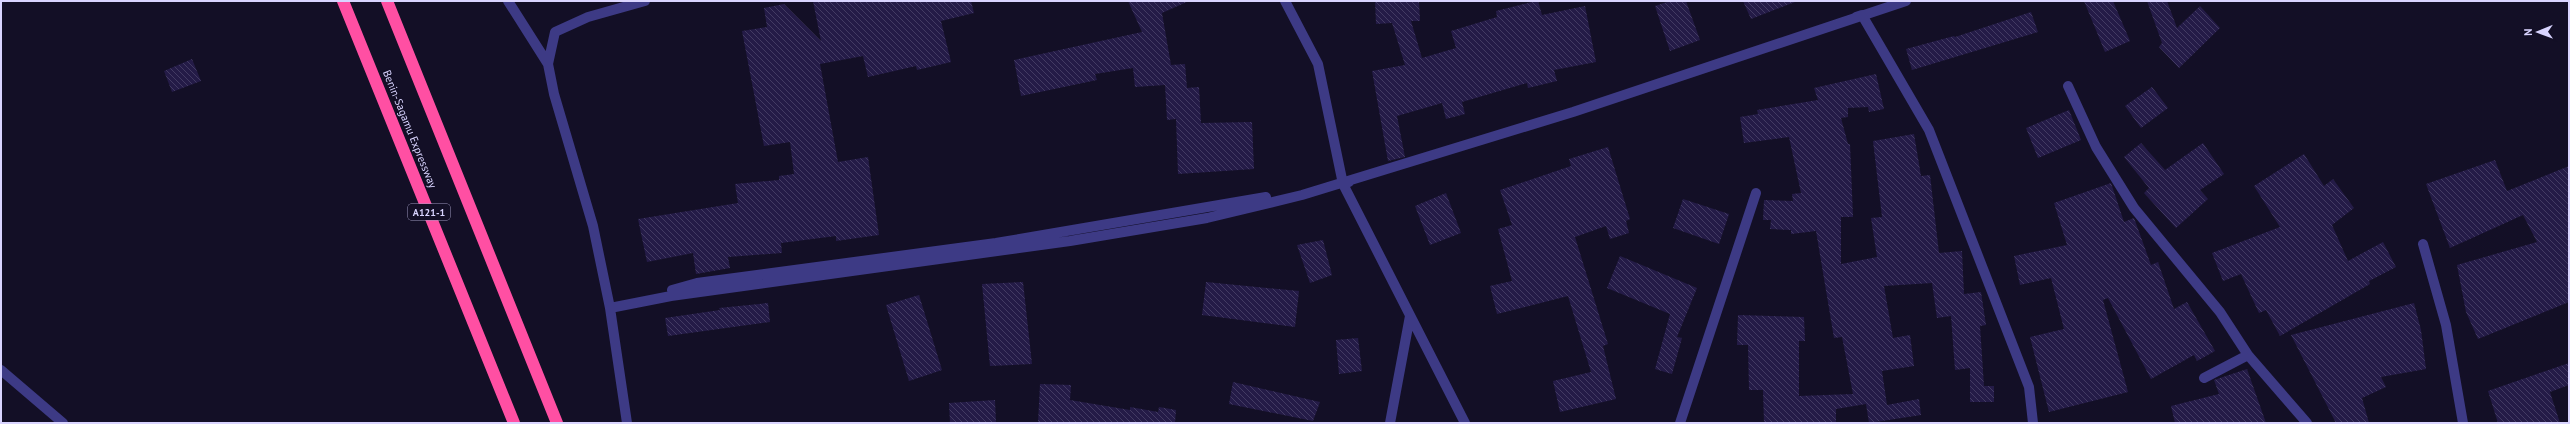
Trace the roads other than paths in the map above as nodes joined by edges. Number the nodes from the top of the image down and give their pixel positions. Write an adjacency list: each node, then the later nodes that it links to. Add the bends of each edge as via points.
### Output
1 (343, 1): 19 (highway, Benin-Sagamu Expressway / A121-1)
2 (387, 1): 20 (highway)
3 (508, 1): 8 (street)
4 (1285, 1): 10 (street, via 1318,64)
5 (1906, 1): 7 (street)
6 (639, 2): 8 (street, via 588,17 555,32)
7 (1862, 15): 10 (street); 25 (street, via 1929,130 2029,387)
8 (548, 64): 13 (street, via 554,94 593,226)
9 (2068, 86): 15 (street, via 2096,147 2134,208 2220,312)
10 (1343, 184): 13 (street, via 996,243 697,283); 14 (street)
11 (1756, 193): 24 (street)
12 (2423, 244): 27 (street, via 2446,325)
13 (610, 308): 21 (street)
14 (1410, 316): 22 (street); 23 (street)
15 (2248, 355): 17 (street); 26 (street)
16 (1, 370): 18 (street)
17 (2204, 378)
18 (63, 423)
19 (514, 423)
20 (557, 423)
21 (627, 423)
22 (1390, 423)
23 (1465, 423)
24 (1680, 423)
25 (2033, 423)
26 (2307, 423)
27 (2463, 423)

